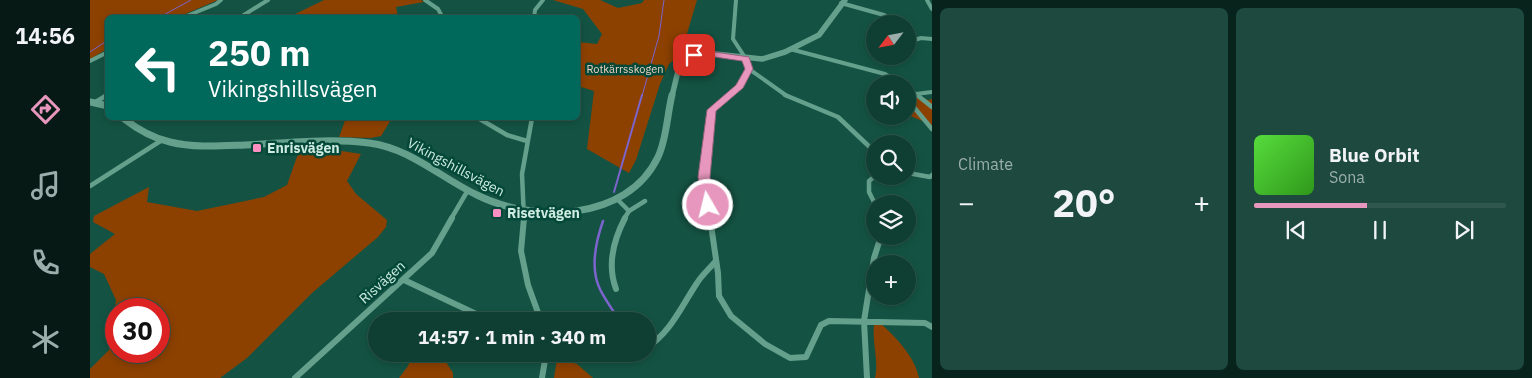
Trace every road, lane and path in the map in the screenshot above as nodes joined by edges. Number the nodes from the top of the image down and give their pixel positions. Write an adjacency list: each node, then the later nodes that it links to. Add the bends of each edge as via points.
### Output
1 (221, 0): 9 (street)
2 (268, 0): 10 (street)
3 (425, 0): 11 (street)
4 (543, 0): 12 (street)
5 (736, 0): 18 (street, via 732,39)
6 (927, 0): 8 (street)
7 (843, 2): 13 (street); 16 (street, Vikingshillsvägen, via 822,33)
8 (932, 7)
9 (189, 15)
10 (243, 15)
11 (441, 15)
12 (534, 15)
13 (884, 15)
14 (932, 39): 15 (street)
15 (916, 40)
16 (790, 49): 18 (street, Vikingshillsvägen, via 765,59); 21 (street)
17 (105, 54): 19 (street)
18 (746, 59): 20 (street); 40 (street, Vikingshillsvägen, via 708,53 691,56 682,63 657,158 642,181)
19 (90, 61)
20 (749, 69): 35 (street, via 788,96 838,116); 45 (street, via 740,86 711,110 704,177)
21 (887, 75)
22 (932, 92): 23 (street)
23 (916, 94): 27 (street)
24 (105, 96): 25 (street)
25 (92, 102): 26 (street)
26 (105, 105)
27 (932, 107)
28 (916, 110): 32 (street)
29 (126, 120): 33 (street, Vikingshillsvägen)
30 (481, 120): 34 (street, via 504,135)
31 (531, 120): 34 (street)
32 (932, 129)
33 (162, 140): 38 (street); 39 (street, Vikingshillsvägen, via 211,145 348,142 383,145)
34 (526, 141): 42 (street, via 522,174)
35 (866, 143)
36 (916, 174): 37 (street)
37 (931, 177)
38 (90, 186)
39 (468, 190): 42 (street, Vikingshillsvägen, via 496,204); 46 (street, Risvägen, via 456,207 439,244)
40 (616, 198): 42 (street, Vikingshillsvägen, via 578,211); 43 (street)
41 (644, 201): 43 (street)
42 (525, 210): 49 (street, via 521,237 523,268)
43 (629, 211): 47 (street, via 613,254 610,276)
44 (878, 245): 50 (street)
45 (716, 262): 50 (street, via 719,296 731,316 765,344 790,358 806,357 821,325 829,320); 52 (street)
46 (404, 280): 48 (street); 54 (street, Risvägen)
47 (616, 289)
48 (472, 312)
49 (538, 312)
50 (864, 321): 51 (street, via 925,323); 56 (street)
51 (932, 327)
52 (656, 343)
53 (545, 362): 55 (street)
54 (295, 378)
55 (542, 378)
56 (867, 378)

